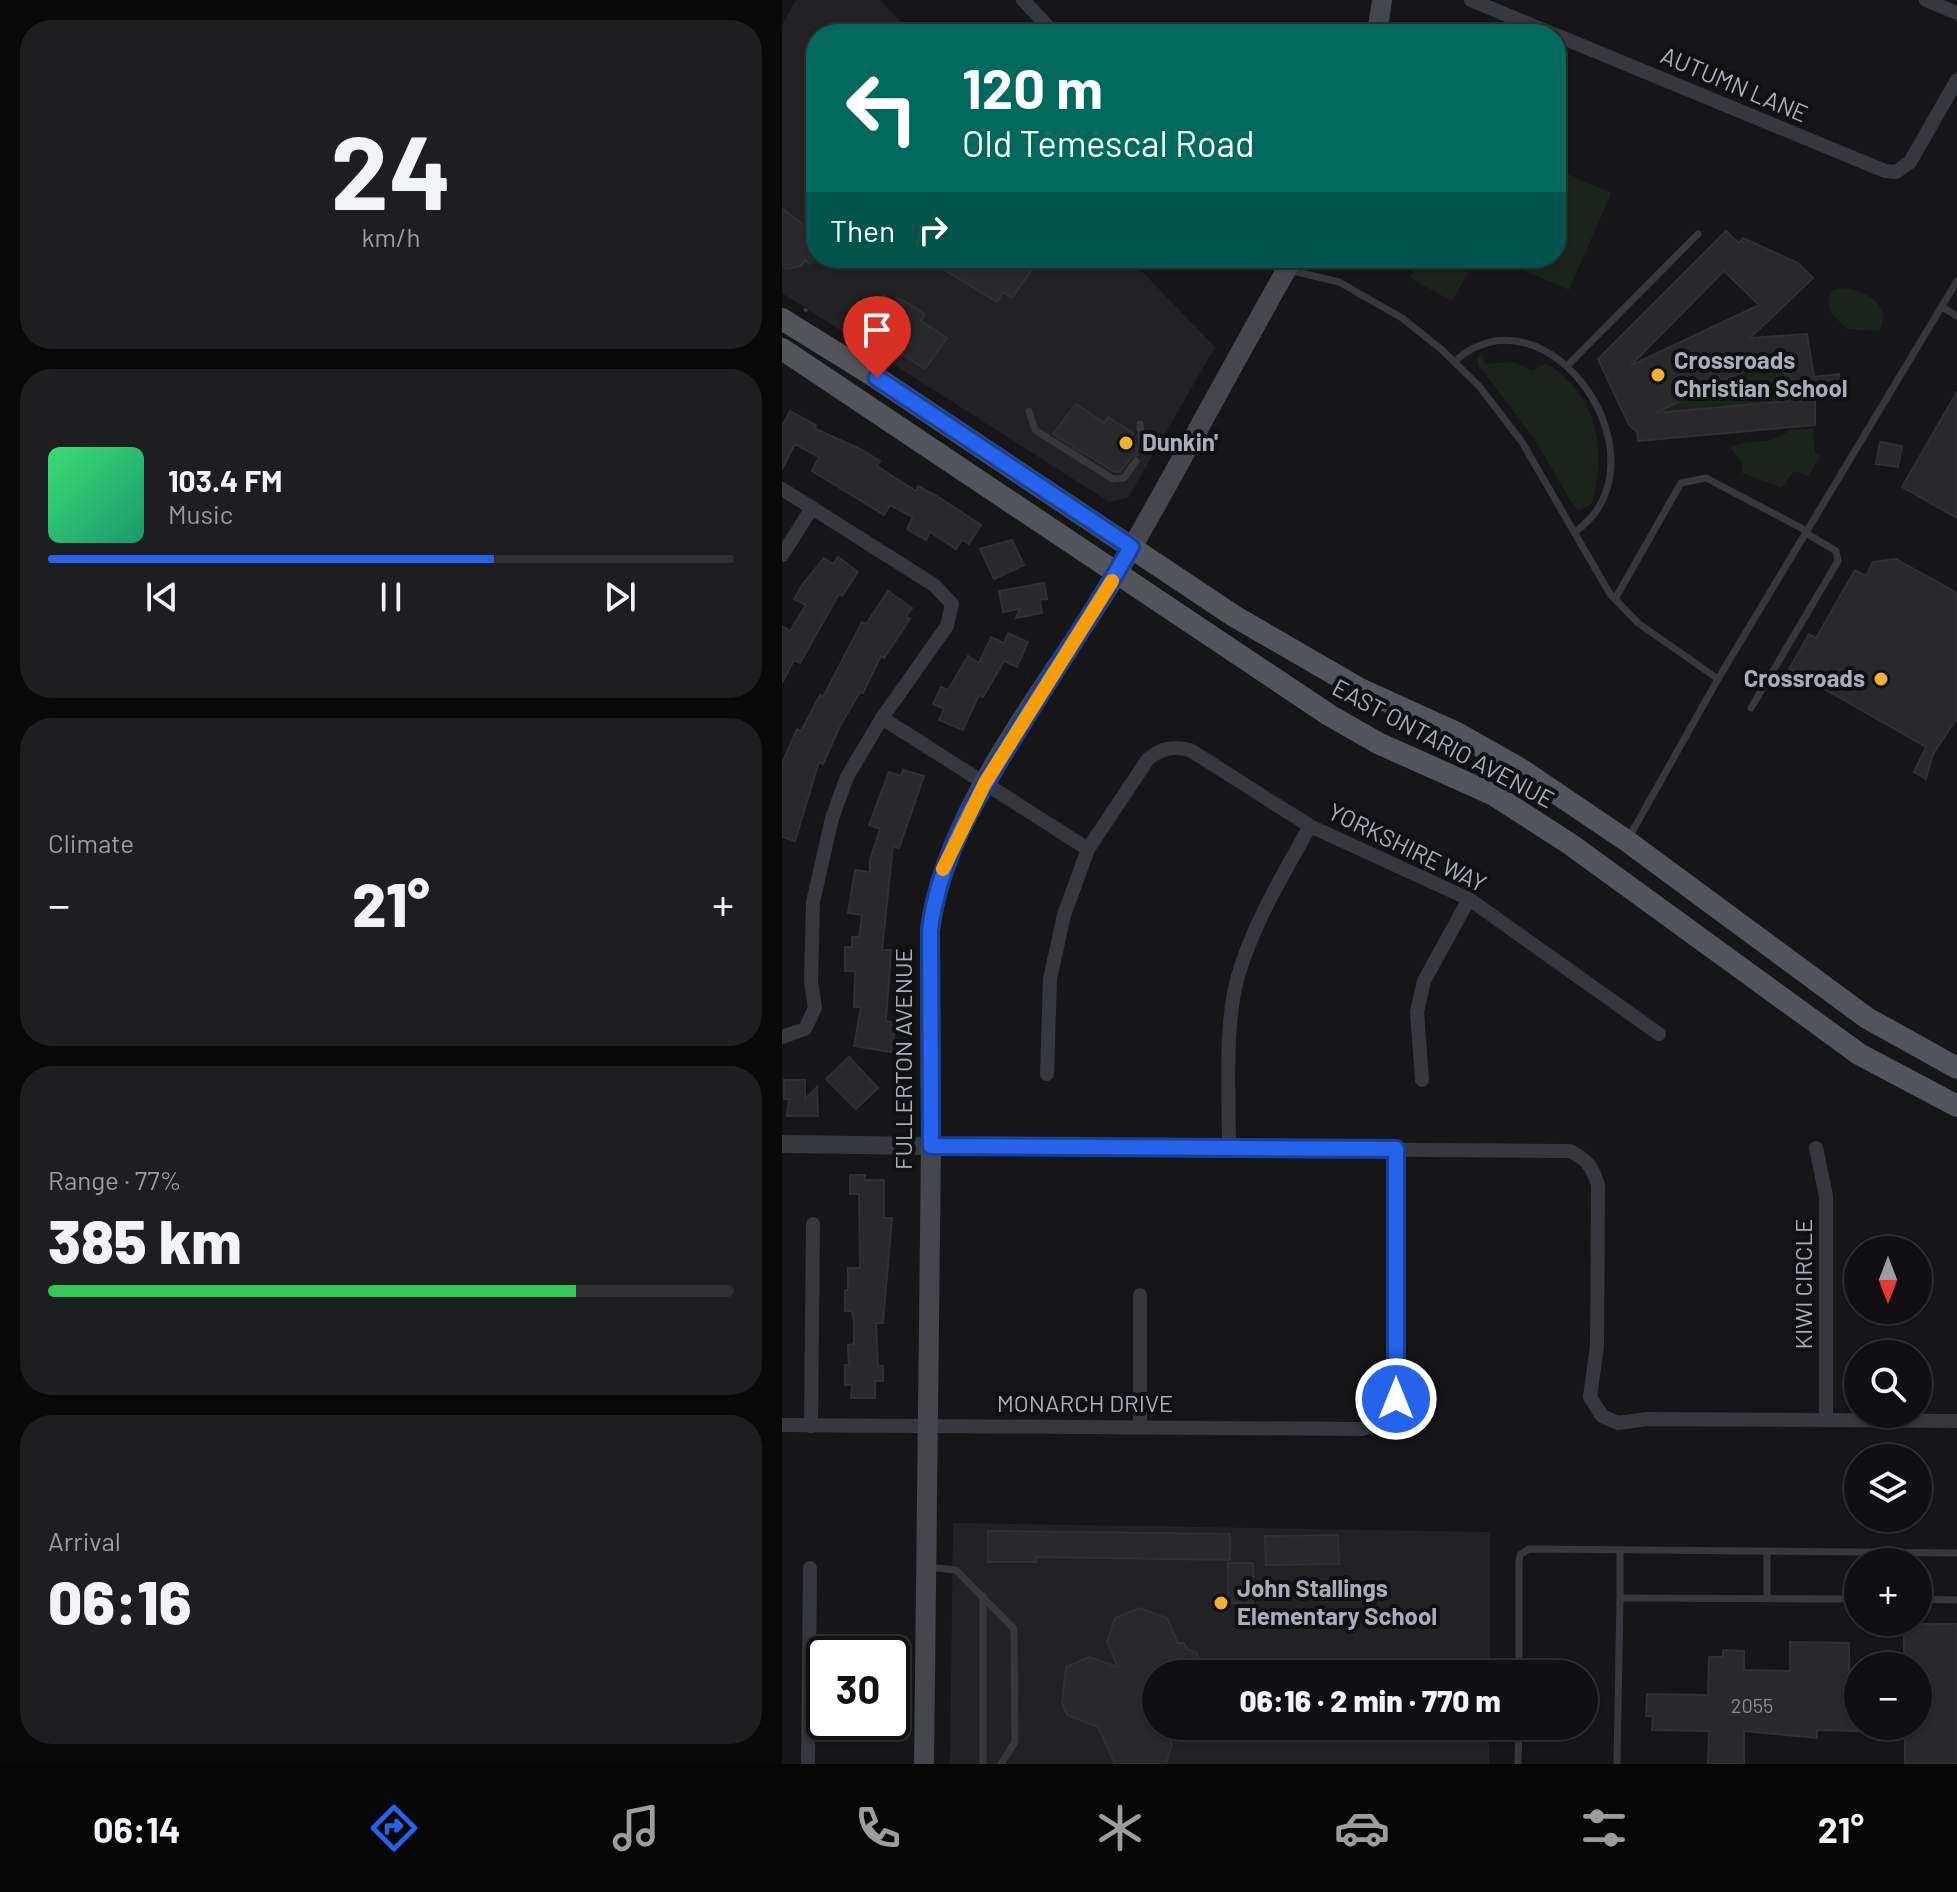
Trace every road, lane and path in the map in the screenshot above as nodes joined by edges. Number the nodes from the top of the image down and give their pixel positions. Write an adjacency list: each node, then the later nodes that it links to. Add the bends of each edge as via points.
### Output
1 (1023, 0): 6 (street)
2 (1382, 0): 7 (main road)
3 (1471, 0): 8 (street, AUTUMN LANE)
4 (1926, 0): 5 (street)
5 (1957, 13)
6 (1046, 24)
7 (1378, 24)
8 (1528, 24)
9 (1566, 40): 10 (street, AUTUMN LANE, via 1896,172 1910,162)
10 (1957, 80)
11 (1698, 234): 21 (lane)
12 (1281, 268): 30 (main road, FULLERTON AVENUE)
13 (1300, 268): 20 (lane, via 1339,282 1402,318)
14 (1957, 281): 15 (lane)
15 (1942, 307): 16 (lane); 29 (lane)
16 (1957, 316)
17 (782, 319): 18 (main road, EAST ONTARIO AVENUE)
18 (800, 323): 30 (main road, EAST ONTARIO AVENUE)
19 (782, 349): 32 (main road, EAST ONTARIO AVENUE)
20 (1454, 362): 21 (lane, via 1476,346 1503,338 1546,351); 28 (lane, via 1514,430)
21 (1567, 366): 28 (lane, via 1582,381 1604,422 1611,474 1601,508)
22 (1029, 411): 25 (lane, via 1035,430 1113,479 1124,478)
23 (1140, 424): 24 (lane)
24 (1143, 451)
25 (1136, 461)
26 (782, 489): 27 (street)
27 (812, 508): 31 (street); 36 (street, via 934,585 952,604 947,626)
28 (1575, 532): 33 (lane)
29 (1807, 532): 33 (lane, via 1706,478 1691,478 1681,483); 34 (lane); 35 (lane, via 1836,551 1838,561)
30 (1131, 547): 32 (main road, FULLERTON AVENUE); 39 (main road, EAST ONTARIO AVENUE, via 1347,682 1457,733)
31 (782, 555)
32 (1117, 573): 37 (main road, FULLERTON AVENUE); 47 (main road, EAST ONTARIO AVENUE, via 1329,715 1494,795 1859,1054)
33 (1615, 599): 34 (lane, via 1638,623)
34 (1718, 679): 39 (lane)
35 (1751, 708)
36 (882, 718): 37 (street); 43 (street, via 847,777 820,861 813,902 815,1008 805,1029)
37 (985, 783): 40 (street); 49 (main road, FULLERTON AVENUE, via 933,899)
38 (1310, 826): 40 (street, YORKSHIRE WAY, via 1190,750 1166,749 1148,759); 41 (street, YORKSHIRE WAY); 50 (street, via 1260,916 1237,979)
39 (1631, 834): 44 (main road, EAST ONTARIO AVENUE, via 1867,1018)
40 (1088, 849): 45 (street, via 1055,947)
41 (1469, 899): 42 (street, YORKSHIRE WAY); 46 (street, via 1424,981 1417,1012)
42 (1659, 1034)
43 (782, 1037)
44 (1957, 1068)
45 (1047, 1074)
46 (1422, 1080)
47 (1957, 1106)
48 (782, 1144): 49 (street)
49 (931, 1146): 50 (street); 59 (main road, FULLERTON AVENUE)
50 (1229, 1148): 52 (street)
51 (1816, 1148): 55 (street, KIWI CIRCLE, via 1826,1196)
52 (1396, 1149): 55 (street, via 1570,1151 1594,1170 1597,1346 1590,1397 1602,1416 1618,1423); 60 (street, MONARCH DRIVE, via 1396,1399 1385,1419 1362,1429)
53 (813, 1224): 58 (street)
54 (1140, 1295): 60 (street)
55 (1826, 1420): 56 (street)
56 (1957, 1421)
57 (782, 1425): 58 (street, MONARCH DRIVE)
58 (811, 1426): 59 (street, MONARCH DRIVE)
59 (926, 1426): 60 (street, MONARCH DRIVE); 66 (main road, FULLERTON AVENUE)
60 (1140, 1427)
61 (1620, 1550): 62 (lane); 69 (lane); 74 (lane, via 1529,1549 1520,1555)
62 (1767, 1551): 63 (lane); 70 (lane)
63 (1844, 1552)
64 (1932, 1553): 65 (lane)
65 (1957, 1553)
66 (925, 1567): 68 (lane, via 956,1570); 77 (main road, FULLERTON AVENUE)
67 (810, 1568): 76 (street)
68 (983, 1596): 78 (lane); 79 (lane, via 1014,1629 1016,1640 1015,1742)
69 (1620, 1598): 70 (lane); 81 (lane)
70 (1767, 1598): 71 (lane)
71 (1844, 1599)
72 (1932, 1599): 73 (lane)
73 (1957, 1600)
74 (1519, 1660)
75 (1519, 1740): 80 (lane)
76 (808, 1764)
77 (924, 1764)
78 (983, 1764)
79 (1001, 1764)
80 (1518, 1764)
81 (1617, 1764)

